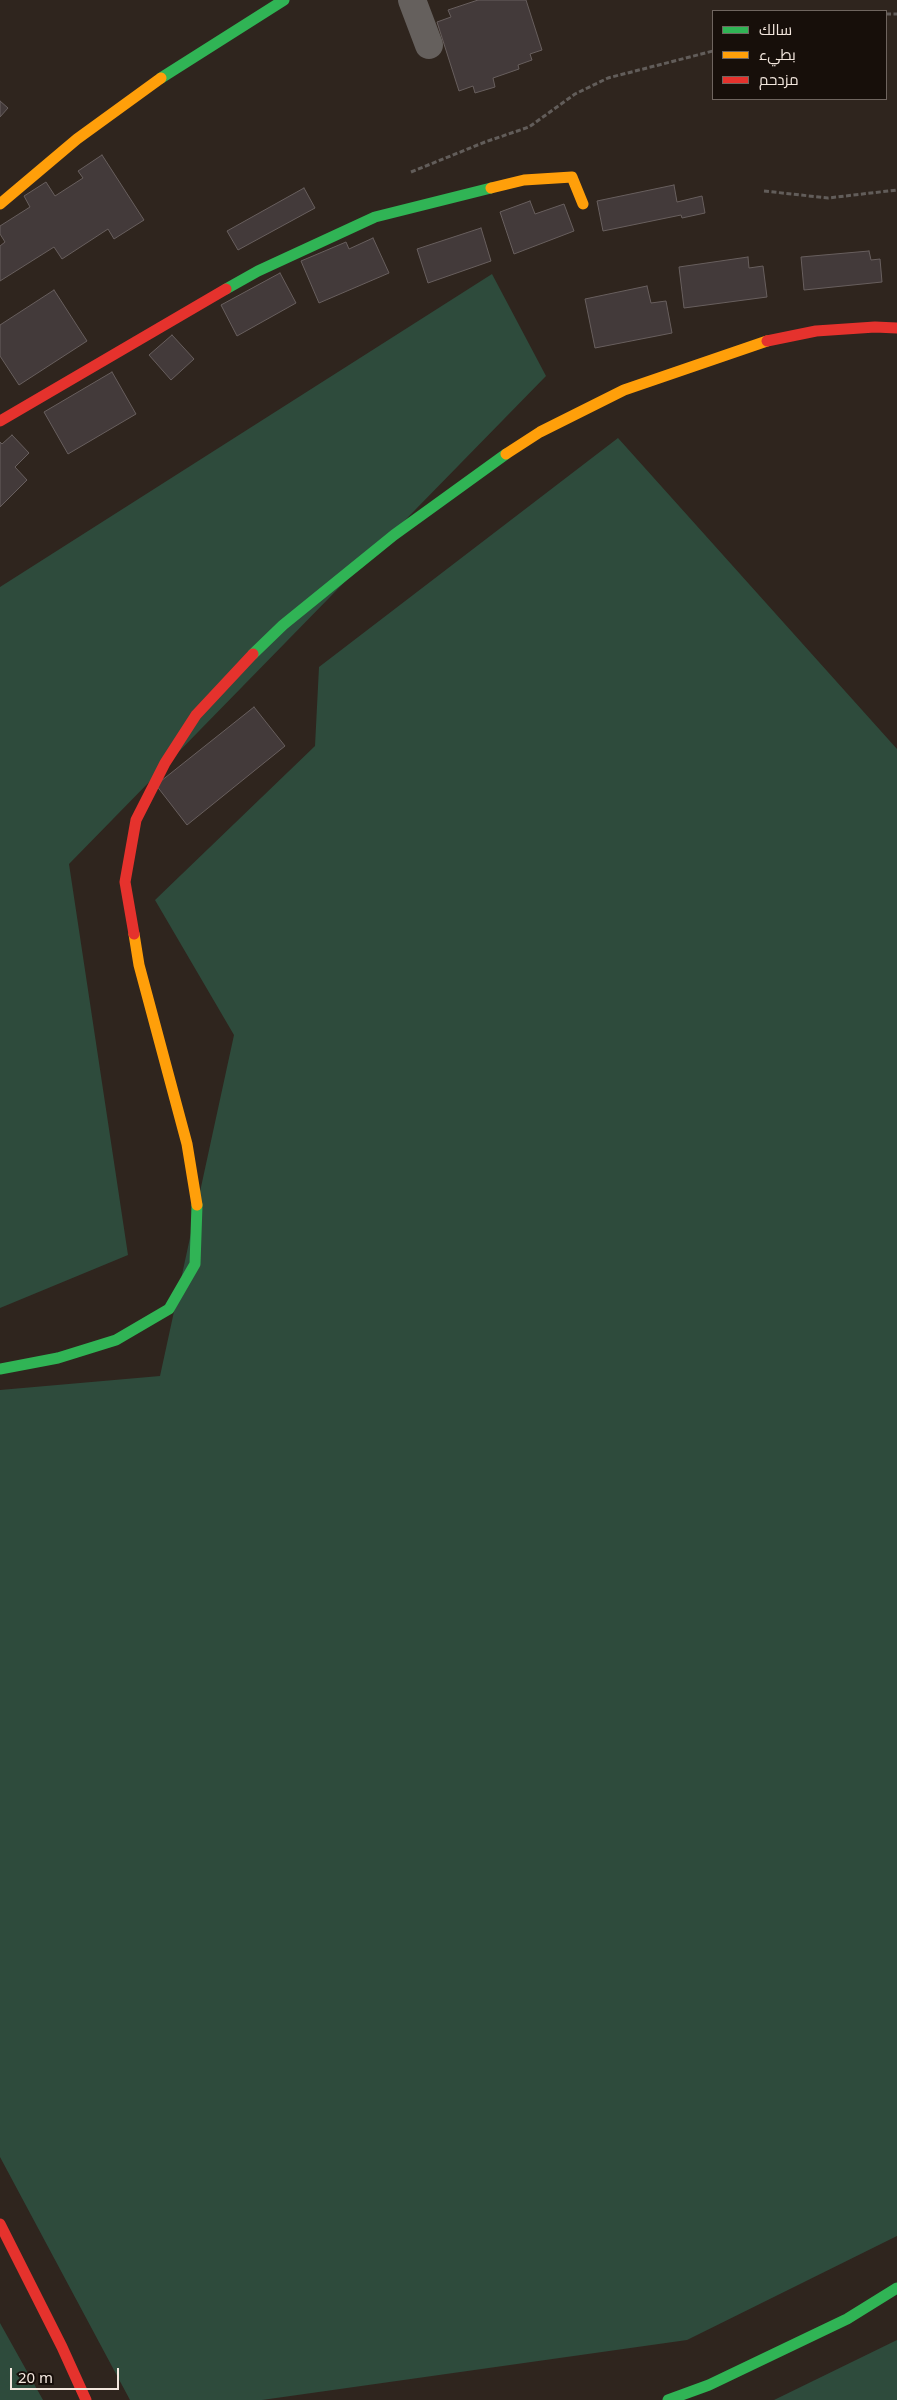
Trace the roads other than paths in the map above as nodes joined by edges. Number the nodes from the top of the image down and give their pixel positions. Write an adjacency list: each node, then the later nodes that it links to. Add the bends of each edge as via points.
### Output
1 (284, 0): 4 (street, via 167,73 77,139)
2 (412, 0): 3 (street)
3 (429, 45)
4 (0, 204)
5 (583, 204): 7 (street, via 572,177 524,180 375,217 258,272)
6 (897, 328): 8 (street, via 816,331 755,344 624,390 540,432 449,493 298,613 234,672 202,708 165,763 136,820 125,882 139,966 187,1144 198,1211 195,1264 169,1308 116,1340 58,1358)
7 (0, 421)
8 (0, 1369)
9 (0, 2224): 11 (street)
10 (897, 2288): 12 (street, via 848,2319)
11 (86, 2400)
12 (668, 2400)

